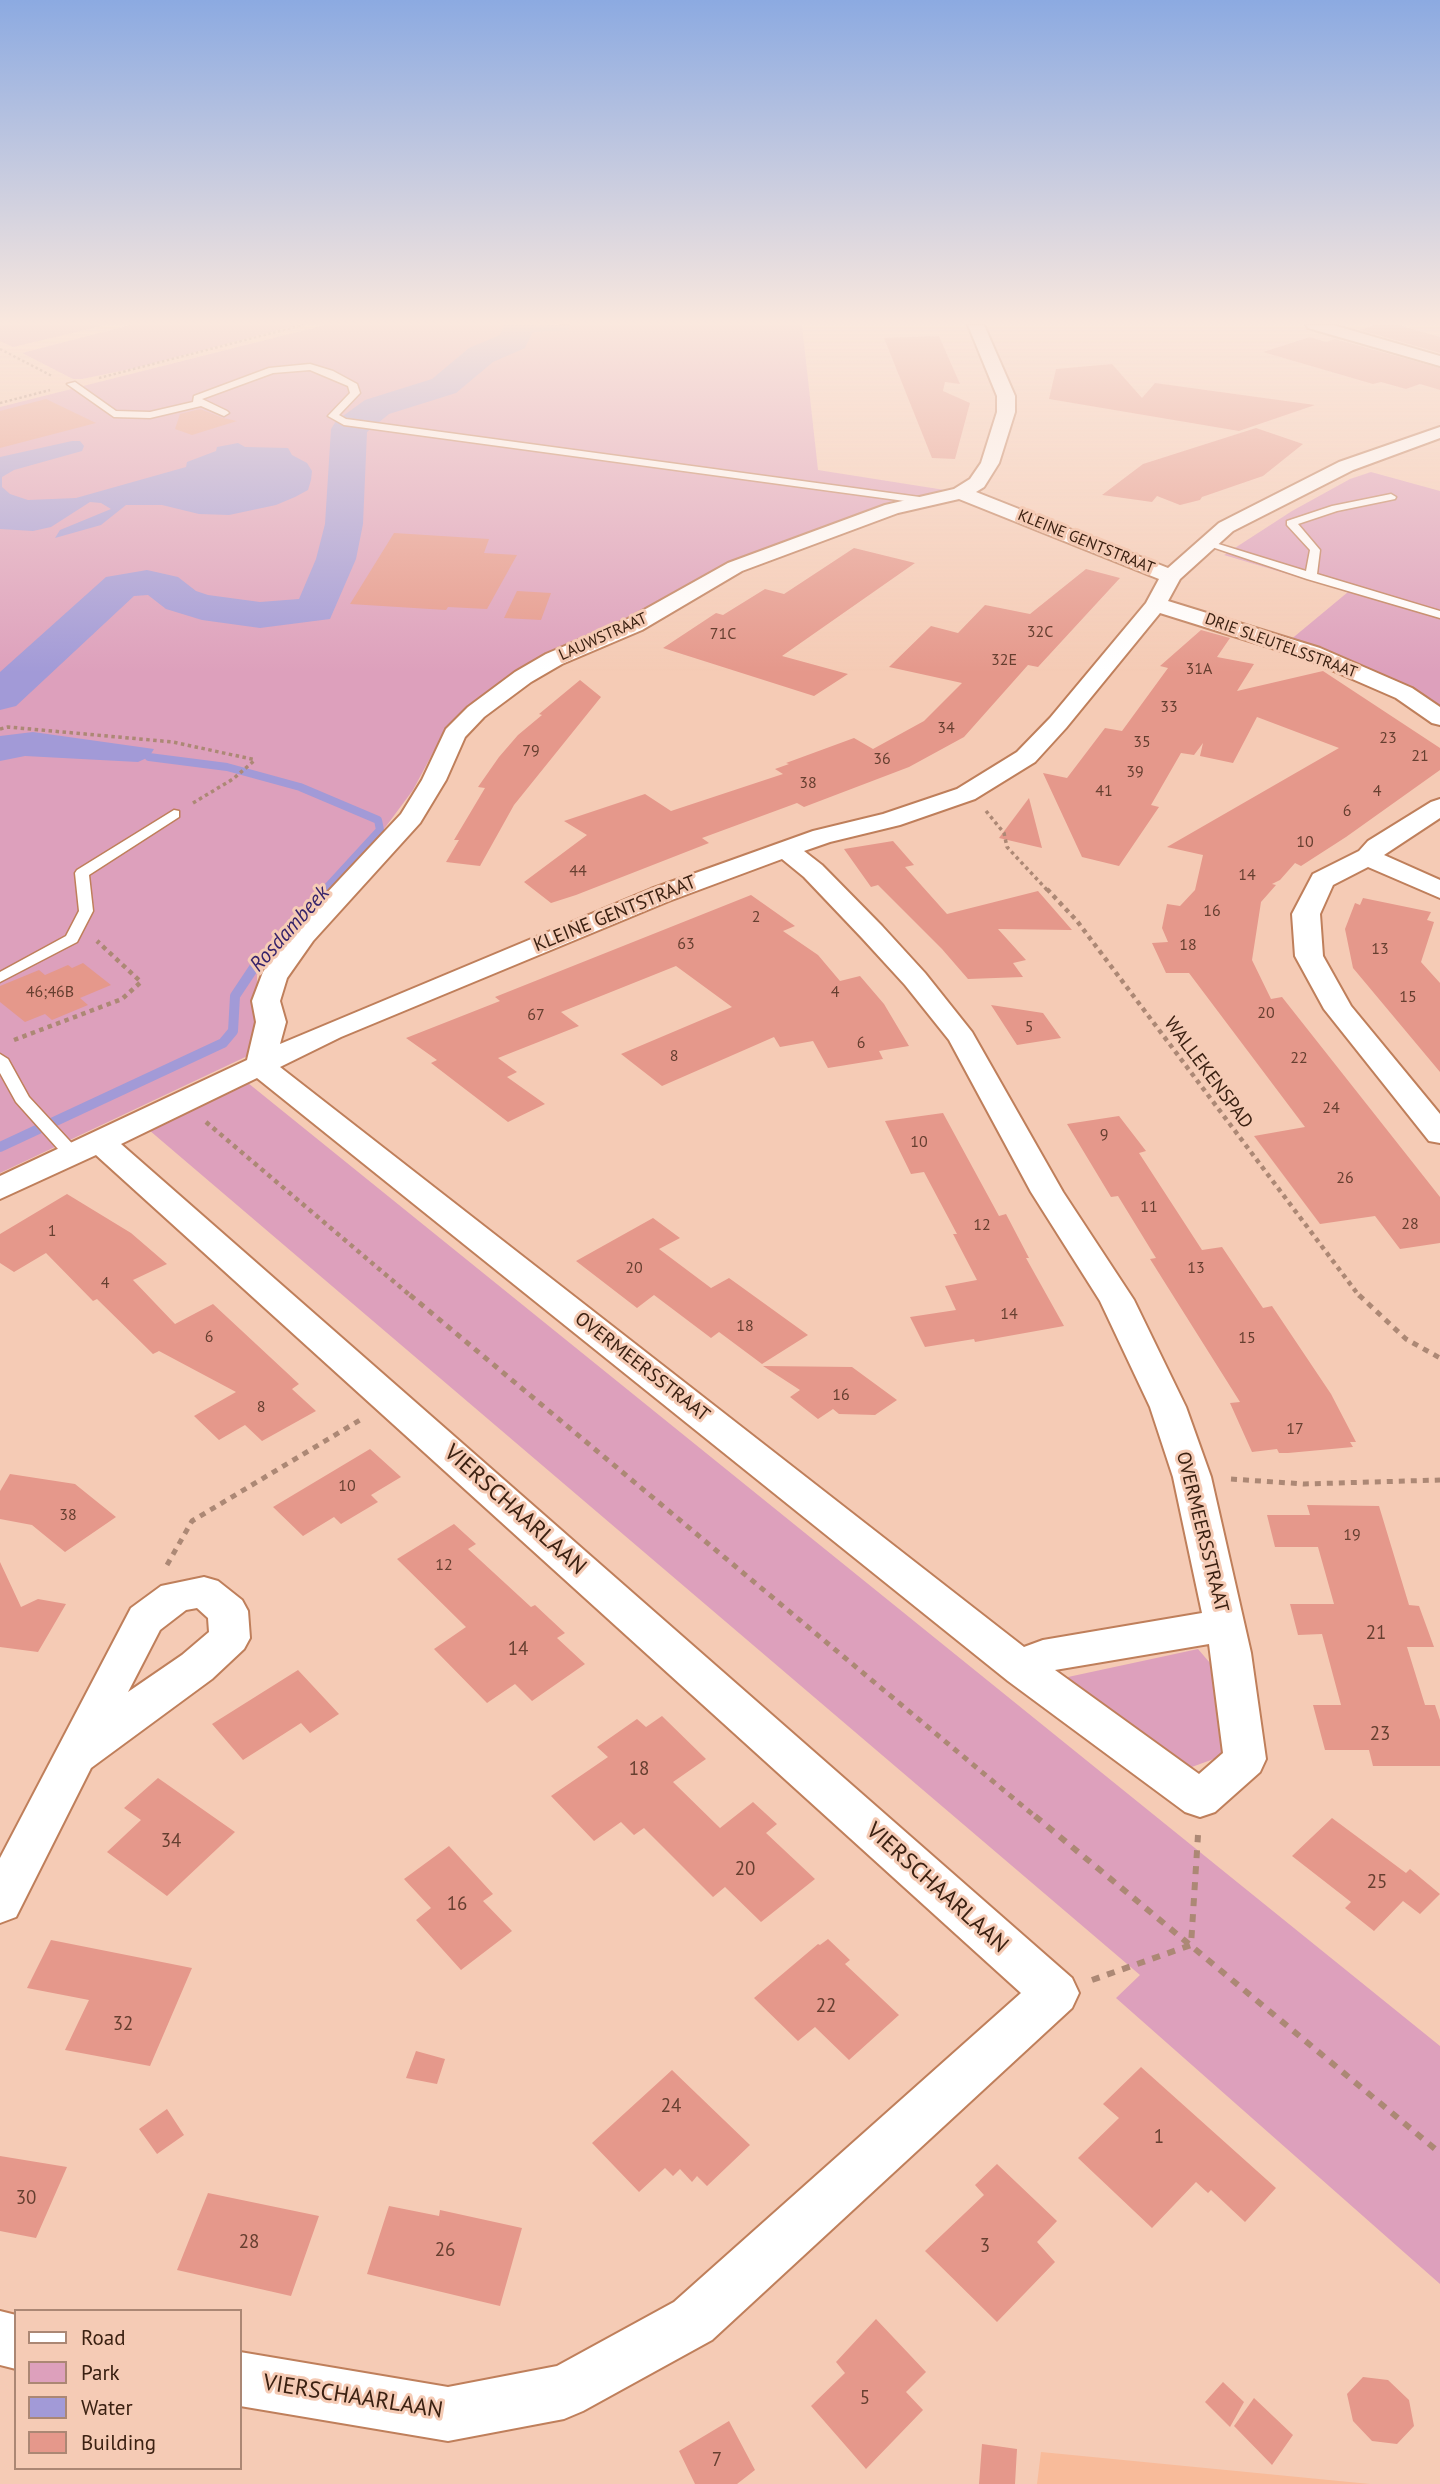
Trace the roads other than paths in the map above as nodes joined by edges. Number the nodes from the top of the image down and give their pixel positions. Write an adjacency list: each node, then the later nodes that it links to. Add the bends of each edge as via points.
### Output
1 (486, 441): 6 (lane)
2 (997, 441): 4 (street, via 990,463 976,483)
3 (1415, 441): 7 (street, KLEINE GENTSTRAAT, via 1346,466 1226,527)
4 (961, 493): 6 (street, LAUWSTRAAT); 8 (street, KLEINE GENTSTRAAT)
5 (1391, 497): 9 (lane, via 1326,510 1292,523 1315,550)
6 (927, 501): 20 (street, LAUWSTRAAT, via 828,531 735,567 634,625 554,659 476,712 454,734 435,780 411,818 303,934 273,978 266,1001 271,1022)
7 (1208, 544): 8 (street, KLEINE GENTSTRAAT); 9 (lane)
8 (1171, 576): 10 (street, KLEINE GENTSTRAAT)
9 (1311, 577): 11 (lane)
10 (1155, 605): 12 (street, DRIE SLEUTELSSTRAAT, via 1312,653 1404,693); 15 (street, KLEINE GENTSTRAAT, via 1026,757 966,794)
11 (1440, 615)
12 (1440, 718)
13 (1440, 807): 16 (street)
14 (174, 814): 18 (lane, via 82,873 86,911 72,939)
15 (785, 849): 20 (street, KLEINE GENTSTRAAT, via 496,962); 24 (street, OVERMEERSSTRAAT, via 872,932 962,1038 1047,1192 1117,1300 1168,1407 1192,1477)
16 (1368, 857): 17 (street); 21 (street, via 1322,880 1306,914 1309,956 1338,1009)
17 (1440, 890)
18 (0, 978)
19 (0, 1059): 22 (lane, via 22,1099)
20 (260, 1066): 22 (street, KLEINE GENTSTRAAT); 25 (street, OVERMEERSSTRAAT)
21 (1437, 1128)
22 (86, 1148): 23 (street, KLEINE GENTSTRAAT); 28 (street, VIERSCHAARLAAN, via 392,1401 1055,1993 693,2321 564,2392 448,2414)
23 (0, 1189)
24 (1224, 1628): 25 (street, OVERMEERSSTRAAT, via 1043,1656); 25 (street, OVERMEERSSTRAAT, via 1245,1759 1200,1799)
25 (1023, 1669)
26 (76, 1755): 26 (street, via 230,1638 228,1611 204,1592 175,1597 145,1619); 27 (street)
27 (0, 1903)
28 (242, 2379)

